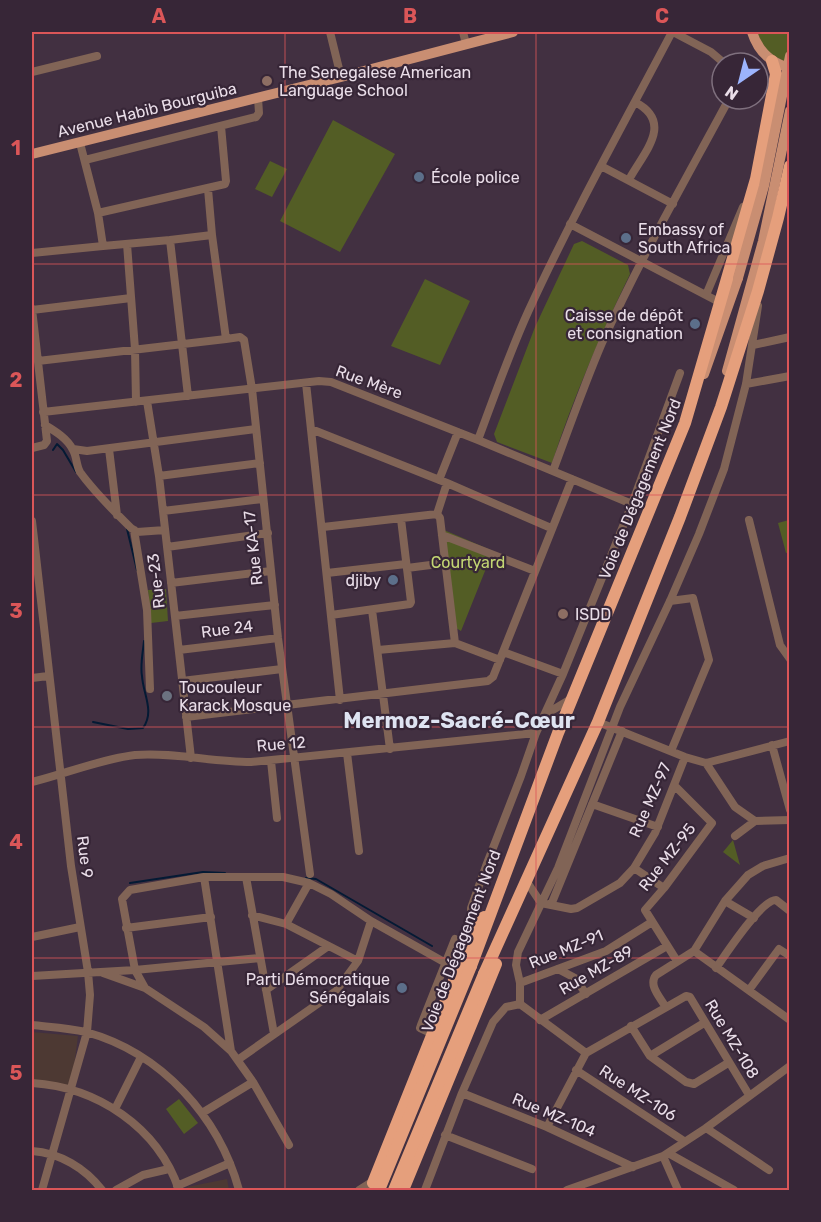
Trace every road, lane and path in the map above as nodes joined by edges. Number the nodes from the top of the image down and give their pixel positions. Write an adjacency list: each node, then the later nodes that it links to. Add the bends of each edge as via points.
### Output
1 (330, 32): 13 (street)
2 (463, 32): 6 (street)
3 (513, 32): 6 (main road, Avenue Habib Bourguiba)
4 (673, 32): 7 (street); 15 (street)
5 (752, 32): 10 (main road, via 759,49)
6 (466, 44): 13 (main road, Avenue Habib Bourguiba)
7 (710, 51)
8 (97, 56): 12 (street)
9 (789, 56): 56 (main road, Voie de Dégagement Nord, bridge, via 764,186 738,278)
10 (772, 61): 11 (main road); 25 (highway, via 776,74)
11 (789, 68)
12 (32, 72)
13 (341, 77): 14 (main road, Avenue Habib Bourguiba)
14 (258, 98): 18 (street, via 258,116); 19 (main road, Avenue Habib Bourguiba)
15 (635, 102): 22 (street); 24 (street, via 650,112 656,123 653,138)
16 (723, 111): 27 (street)
17 (789, 111): 36 (main road)
18 (221, 126): 21 (street); 26 (street, via 226,181)
19 (80, 143): 20 (main road, Avenue Habib Bourguiba); 21 (street)
20 (32, 154)
21 (85, 160): 28 (street)
22 (601, 166): 27 (street); 29 (street)
23 (789, 166): 36 (highway, Voie de Dégagement Nord, via 778,218)
24 (631, 176)
25 (756, 178): 37 (street); 39 (highway)
26 (208, 189): 28 (street); 30 (street)
27 (673, 204): 35 (street)
28 (99, 213): 33 (street)
29 (570, 224): 35 (street); 61 (street, via 527,315)
30 (212, 235): 31 (street); 42 (street)
31 (170, 240): 32 (street); 43 (street)
32 (127, 244): 33 (street); 38 (street)
33 (103, 246): 34 (street)
34 (32, 253)
35 (642, 262): 37 (street); 67 (street, via 586,382)
36 (755, 287): 44 (street); 116 (highway, Voie de Dégagement Nord, via 721,407)
37 (706, 296): 39 (street)
38 (131, 298): 40 (street); 45 (street)
39 (721, 303): 56 (highway)
40 (32, 309): 46 (street)
41 (789, 337): 44 (street)
42 (226, 339): 43 (street); 51 (street, Rue KA-17, via 244,340)
43 (182, 344): 45 (street); 52 (street)
44 (753, 345): 50 (street)
45 (135, 349): 46 (street); 54 (street)
46 (38, 361): 55 (street)
47 (680, 373): 72 (street)
48 (789, 376): 50 (street)
49 (306, 383): 51 (street, Rue Mère); 59 (street); 60 (street, Rue Mère, via 330,382)
50 (746, 384): 93 (street, via 724,470)
51 (252, 389): 52 (street, Rue Mère); 58 (street, Rue KA-17)
52 (188, 396): 53 (street, Rue Mère)
53 (147, 401): 54 (street, Rue Mère); 62 (street, Rue-23)
54 (136, 402): 55 (street, Rue Mère)
55 (44, 412): 57 (street)
56 (685, 423): 111 (highway, Voie de Dégagement Nord)
57 (45, 425): 63 (street, via 47,441); 64 (street)
58 (256, 429): 62 (street); 66 (street, Rue KA-17)
59 (311, 429): 70 (street); 79 (street)
60 (458, 432): 61 (street, Rue Mère); 70 (street)
61 (478, 440): 67 (street, Rue Mère)
62 (153, 441): 65 (street); 68 (street, Rue-23)
63 (32, 448)
64 (73, 449): 65 (street); 75 (street, via 78,469)
65 (109, 449): 75 (street)
66 (260, 463): 68 (street); 71 (street, Rue KA-17)
67 (553, 471): 69 (street, Rue Mère)
68 (159, 476): 73 (street, Rue-23)
69 (572, 479): 72 (street, Rue Mère); 80 (street)
70 (443, 482): 74 (street); 80 (street)
71 (263, 499): 73 (street); 83 (street, Rue KA-17)
72 (632, 504): 105 (street)
73 (163, 511): 82 (street, Rue-23)
74 (437, 514): 76 (street); 84 (street)
75 (117, 515): 81 (street)
76 (401, 519): 79 (street); 88 (street)
77 (749, 520): 103 (street, via 780,645)
78 (32, 521): 86 (street, Rue 9)
79 (322, 527): 91 (street)
80 (551, 528): 90 (street)
81 (134, 530): 82 (street); 109 (street, via 147,610)
82 (165, 530): 85 (street, Rue-23)
83 (268, 534): 85 (street); 89 (street, Rue KA-17)
84 (442, 535): 87 (street); 90 (street)
85 (167, 547): 92 (street, Rue-23)
86 (33, 554): 106 (street, Rue 9)
87 (446, 562): 88 (street); 99 (street)
88 (406, 566): 91 (street); 95 (street, via 410,604)
89 (271, 571): 92 (street); 94 (street, Rue KA-17)
90 (535, 571): 102 (street)
91 (327, 573): 96 (street)
92 (171, 583): 97 (street, Rue-23)
93 (670, 601): 117 (street); 123 (street, via 693,598 709,660)
94 (275, 604): 97 (street); 98 (street, Rue KA-17)
95 (372, 610): 96 (street); 101 (street)
96 (331, 615): 112 (street)
97 (175, 616): 100 (street, Rue-23)
98 (278, 638): 100 (street, Rue 24); 104 (street, Rue KA-17)
99 (455, 643): 101 (street); 102 (street)
100 (180, 650): 108 (street, Rue-23)
101 (378, 650): 110 (street)
102 (501, 656): 105 (street); 110 (street, via 489,681)
103 (789, 659)
104 (282, 669): 108 (street); 113 (street, Rue KA-17)
105 (563, 675): 114 (street)
106 (48, 676): 107 (street); 130 (street, Rue 9)
107 (32, 678)
108 (182, 681): 115 (street, Rue-23)
109 (150, 689)
110 (384, 694): 112 (street); 122 (street)
111 (572, 699): 114 (street); 150 (highway, Voie de Dégagement Nord)
112 (340, 700): 113 (street)
113 (286, 705): 115 (street); 127 (street, Rue KA-17)
114 (546, 714): 119 (street)
115 (186, 717): 126 (street, Rue-23)
116 (598, 722): 117 (street); 141 (highway, Voie de Dégagement Nord)
117 (613, 728): 118 (street); 151 (street)
118 (622, 731): 123 (street); 133 (street)
119 (536, 733): 122 (street, Rue 12); 162 (street, via 471,908)
120 (789, 741): 121 (street)
121 (772, 745): 129 (street); 134 (street)
122 (390, 748): 124 (street, Rue 12)
123 (671, 751): 125 (street)
124 (347, 753): 127 (street, Rue 12); 140 (street)
125 (685, 757): 129 (street); 132 (street, Rue MZ-97)
126 (191, 759): 128 (street, Rue 12); 130 (street, Rue 12, via 136,755)
127 (293, 759): 128 (street, Rue 12); 146 (street, Rue KA-17)
128 (271, 761): 135 (street)
129 (706, 763): 137 (street, via 735,807)
130 (60, 775): 131 (street, Rue 12); 159 (street, Rue 9)
131 (32, 782)
132 (675, 786): 138 (street, Rue MZ-97); 148 (street, Rue MZ-95, via 712,823)
133 (592, 804): 138 (street); 151 (street)
134 (789, 810)
135 (277, 818)
136 (789, 820): 137 (street)
137 (755, 821): 139 (street)
138 (658, 827): 143 (street, Rue MZ-97)
139 (735, 836)
140 (358, 850)
141 (536, 856): 147 (highway); 230 (highway, Voie de Dégagement Nord, bridge)
142 (789, 858): 149 (street, via 763,866 748,876)
143 (634, 868): 148 (street); 151 (street, Rue MZ-97, via 620,883 577,908)
144 (204, 877): 145 (street); 154 (street); 160 (street, via 126,892 122,899)
145 (246, 877): 146 (street); 153 (street)
146 (310, 879): 156 (street); 158 (street)
147 (529, 885): 151 (street); 231 (highway)
148 (664, 888): 157 (street, Rue MZ-95, via 645,910)
149 (725, 901): 155 (street); 166 (street)
150 (494, 904): 162 (highway); 222 (highway, Voie de Dégagement Nord, bridge)
151 (546, 904): 179 (street, via 518,952)
152 (789, 912): 155 (street, via 771,900)
153 (252, 915): 158 (street); 168 (street)
154 (211, 917): 160 (street); 169 (street)
155 (754, 918): 173 (street)
156 (371, 921): 171 (street); 172 (street)
157 (652, 922): 164 (street); 174 (street, Rue MZ-91, via 606,951)
158 (286, 924): 165 (street)
159 (80, 927): 161 (street); 177 (street, Rue 9)
160 (126, 928): 175 (street)
161 (32, 937)
162 (471, 938): 193 (highway)
163 (455, 939): 172 (street)
164 (667, 946): 170 (street); 183 (street, Rue MZ-89)
165 (327, 947): 171 (street); 181 (street)
166 (694, 951): 170 (street); 173 (street)
167 (789, 954): 182 (street, via 779,949)
168 (260, 958): 169 (street); 181 (street)
169 (218, 961): 175 (street); 194 (street)
170 (677, 961): 185 (street, via 652,979)
171 (358, 962): 192 (street, via 336,991)
172 (444, 962): 193 (street, via 420,1028)
173 (716, 968): 182 (street)
174 (558, 969): 179 (street, Rue MZ-91); 183 (street, via 575,978)
175 (135, 970): 176 (street); 180 (street)
176 (100, 971): 177 (street); 180 (street)
177 (88, 972): 178 (street); 191 (street, Rue 9)
178 (32, 976)
179 (520, 983): 184 (street)
180 (145, 988): 194 (street, via 204,1027)
181 (266, 990): 192 (street)
182 (748, 990): 187 (street)
183 (586, 994): 186 (street, Rue MZ-89)
184 (520, 1004): 186 (street); 205 (street, via 506,1007 494,1022)
185 (666, 1006): 188 (street, Rue MZ-108, via 690,997); 190 (street)
186 (540, 1020): 195 (street)
187 (789, 1020)
188 (704, 1023): 196 (street); 199 (street, Rue MZ-108)
189 (32, 1025): 191 (street)
190 (631, 1026): 195 (street); 196 (street)
191 (87, 1032): 197 (street); 204 (street, Rue 9)
192 (274, 1034): 198 (street)
193 (433, 1034): 222 (highway)
194 (231, 1051): 198 (street)
195 (586, 1053): 201 (street)
196 (650, 1056): 199 (street, via 694,1084)
197 (141, 1057): 207 (street); 208 (street, via 174,1082)
198 (239, 1059): 202 (street)
199 (729, 1063): 206 (street, Rue MZ-108)
200 (789, 1066): 206 (street)
201 (576, 1070): 209 (street); 212 (street, Rue MZ-106)
202 (253, 1082): 208 (street); 213 (street)
203 (32, 1083): 204 (street)
204 (71, 1089): 207 (street); 215 (street, Rue 9)
205 (462, 1093): 209 (street, Rue MZ-104); 211 (street)
206 (749, 1095): 210 (street)
207 (115, 1109): 219 (street, via 146,1135)
208 (202, 1113): 217 (street)
209 (547, 1127): 218 (street, Rue MZ-104)
210 (706, 1128): 212 (street); 221 (street)
211 (445, 1135): 220 (street); 232 (street)
212 (684, 1141): 216 (street)
213 (289, 1145)
214 (32, 1151): 215 (street)
215 (52, 1154): 225 (street, Rue 9); 226 (street, via 77,1167)
216 (666, 1154): 218 (street); 224 (street); 234 (street)
217 (230, 1163): 223 (street); 228 (street)
218 (633, 1167): 233 (street)
219 (169, 1168): 223 (street); 227 (street)
220 (532, 1169)
221 (769, 1170)
222 (376, 1187): 229 (street); 230 (street)
223 (178, 1188)
224 (677, 1190)
225 (42, 1191)
226 (102, 1191)
227 (116, 1191)
228 (239, 1191)
229 (359, 1191)
230 (396, 1191)
231 (403, 1191)
232 (425, 1191)
233 (567, 1191)
234 (734, 1191)

